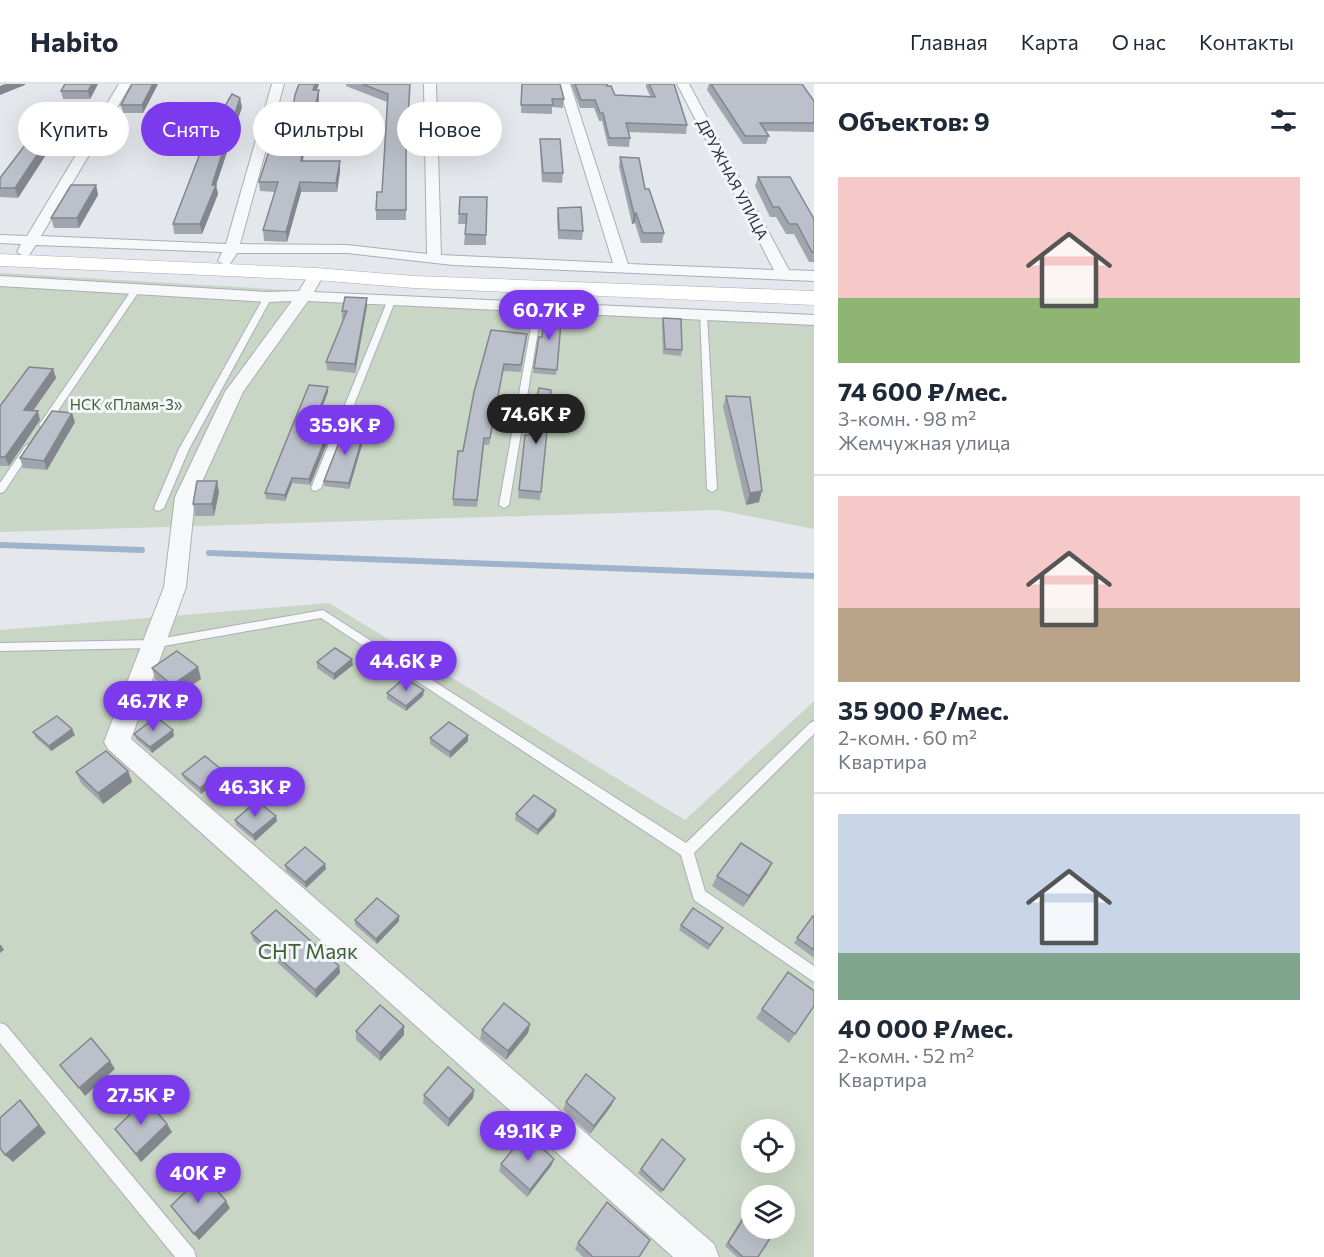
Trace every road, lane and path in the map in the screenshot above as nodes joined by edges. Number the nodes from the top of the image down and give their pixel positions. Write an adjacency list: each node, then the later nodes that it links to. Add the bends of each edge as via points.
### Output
1 (125, 84): 7 (street)
2 (278, 84): 8 (street)
3 (430, 84): 9 (street)
4 (564, 84): 10 (street)
5 (682, 84): 14 (street, ДРУЖНАЯ УЛИЦА)
6 (0, 239): 7 (street)
7 (32, 242): 8 (street); 12 (street)
8 (232, 248): 9 (street, via 347,249); 11 (street)
9 (434, 258): 10 (street)
10 (622, 268): 14 (street)
11 (219, 271): 12 (street); 13 (street)
12 (4, 273): 16 (street)
13 (316, 274): 17 (street); 19 (street, via 414,282)
14 (784, 275): 15 (street)
15 (814, 276)
16 (136, 290): 18 (street); 24 (lane)
17 (304, 296): 18 (street); 20 (street); 31 (street, via 234,392 185,497 175,587)
18 (268, 297): 30 (lane, via 184,449)
19 (814, 298)
20 (392, 299): 21 (street); 26 (lane)
21 (538, 307): 22 (street); 29 (lane)
22 (703, 315): 23 (street); 27 (lane)
23 (814, 320)
24 (39, 433)
25 (32, 442): 28 (lane)
26 (316, 488)
27 (712, 489)
28 (0, 490)
29 (504, 505)
30 (159, 508)
31 (153, 644): 32 (lane); 34 (lane, via 323,614); 38 (street, via 117,741)
32 (0, 647)
33 (813, 728): 34 (lane)
34 (687, 851): 35 (lane, via 699,895)
35 (814, 975)
36 (0, 1031): 37 (lane)
37 (187, 1257)
38 (701, 1257)

